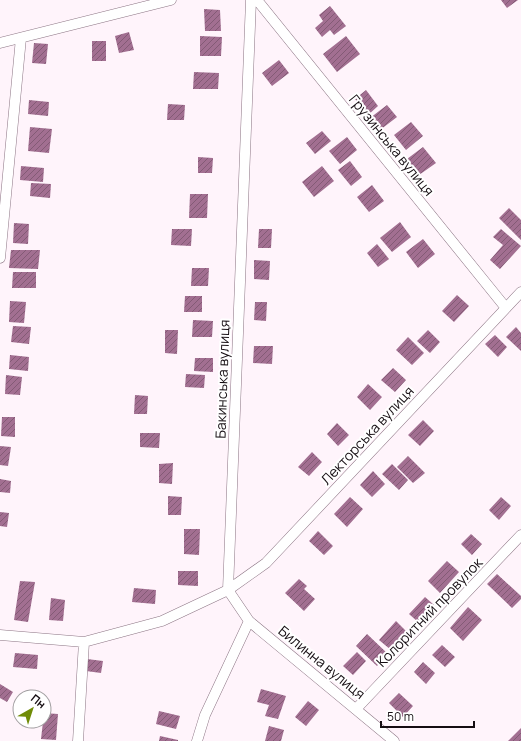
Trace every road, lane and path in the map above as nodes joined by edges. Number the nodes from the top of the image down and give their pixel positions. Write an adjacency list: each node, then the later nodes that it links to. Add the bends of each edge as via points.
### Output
1 (171, 0): 4 (street)
2 (251, 0): 10 (street, Бакинська вулиця)
3 (257, 0): 8 (street, Грузинська вулиця)
4 (21, 38): 5 (street); 6 (street)
5 (0, 43)
6 (0, 258)
7 (521, 292): 8 (street, Лекторська вулиця)
8 (506, 308): 10 (street, Лекторська вулиця, via 266,563)
9 (521, 535): 14 (street, Колоритний провулок)
10 (228, 590): 11 (street); 13 (street, Лекторська вулиця, via 162,621)
11 (249, 621): 14 (street, Билинна вулиця); 16 (street, via 204,715)
12 (0, 634): 13 (street)
13 (84, 642): 15 (street)
14 (356, 709): 17 (street, Билинна вулиця)
15 (78, 741)
16 (197, 741)
17 (394, 741)

